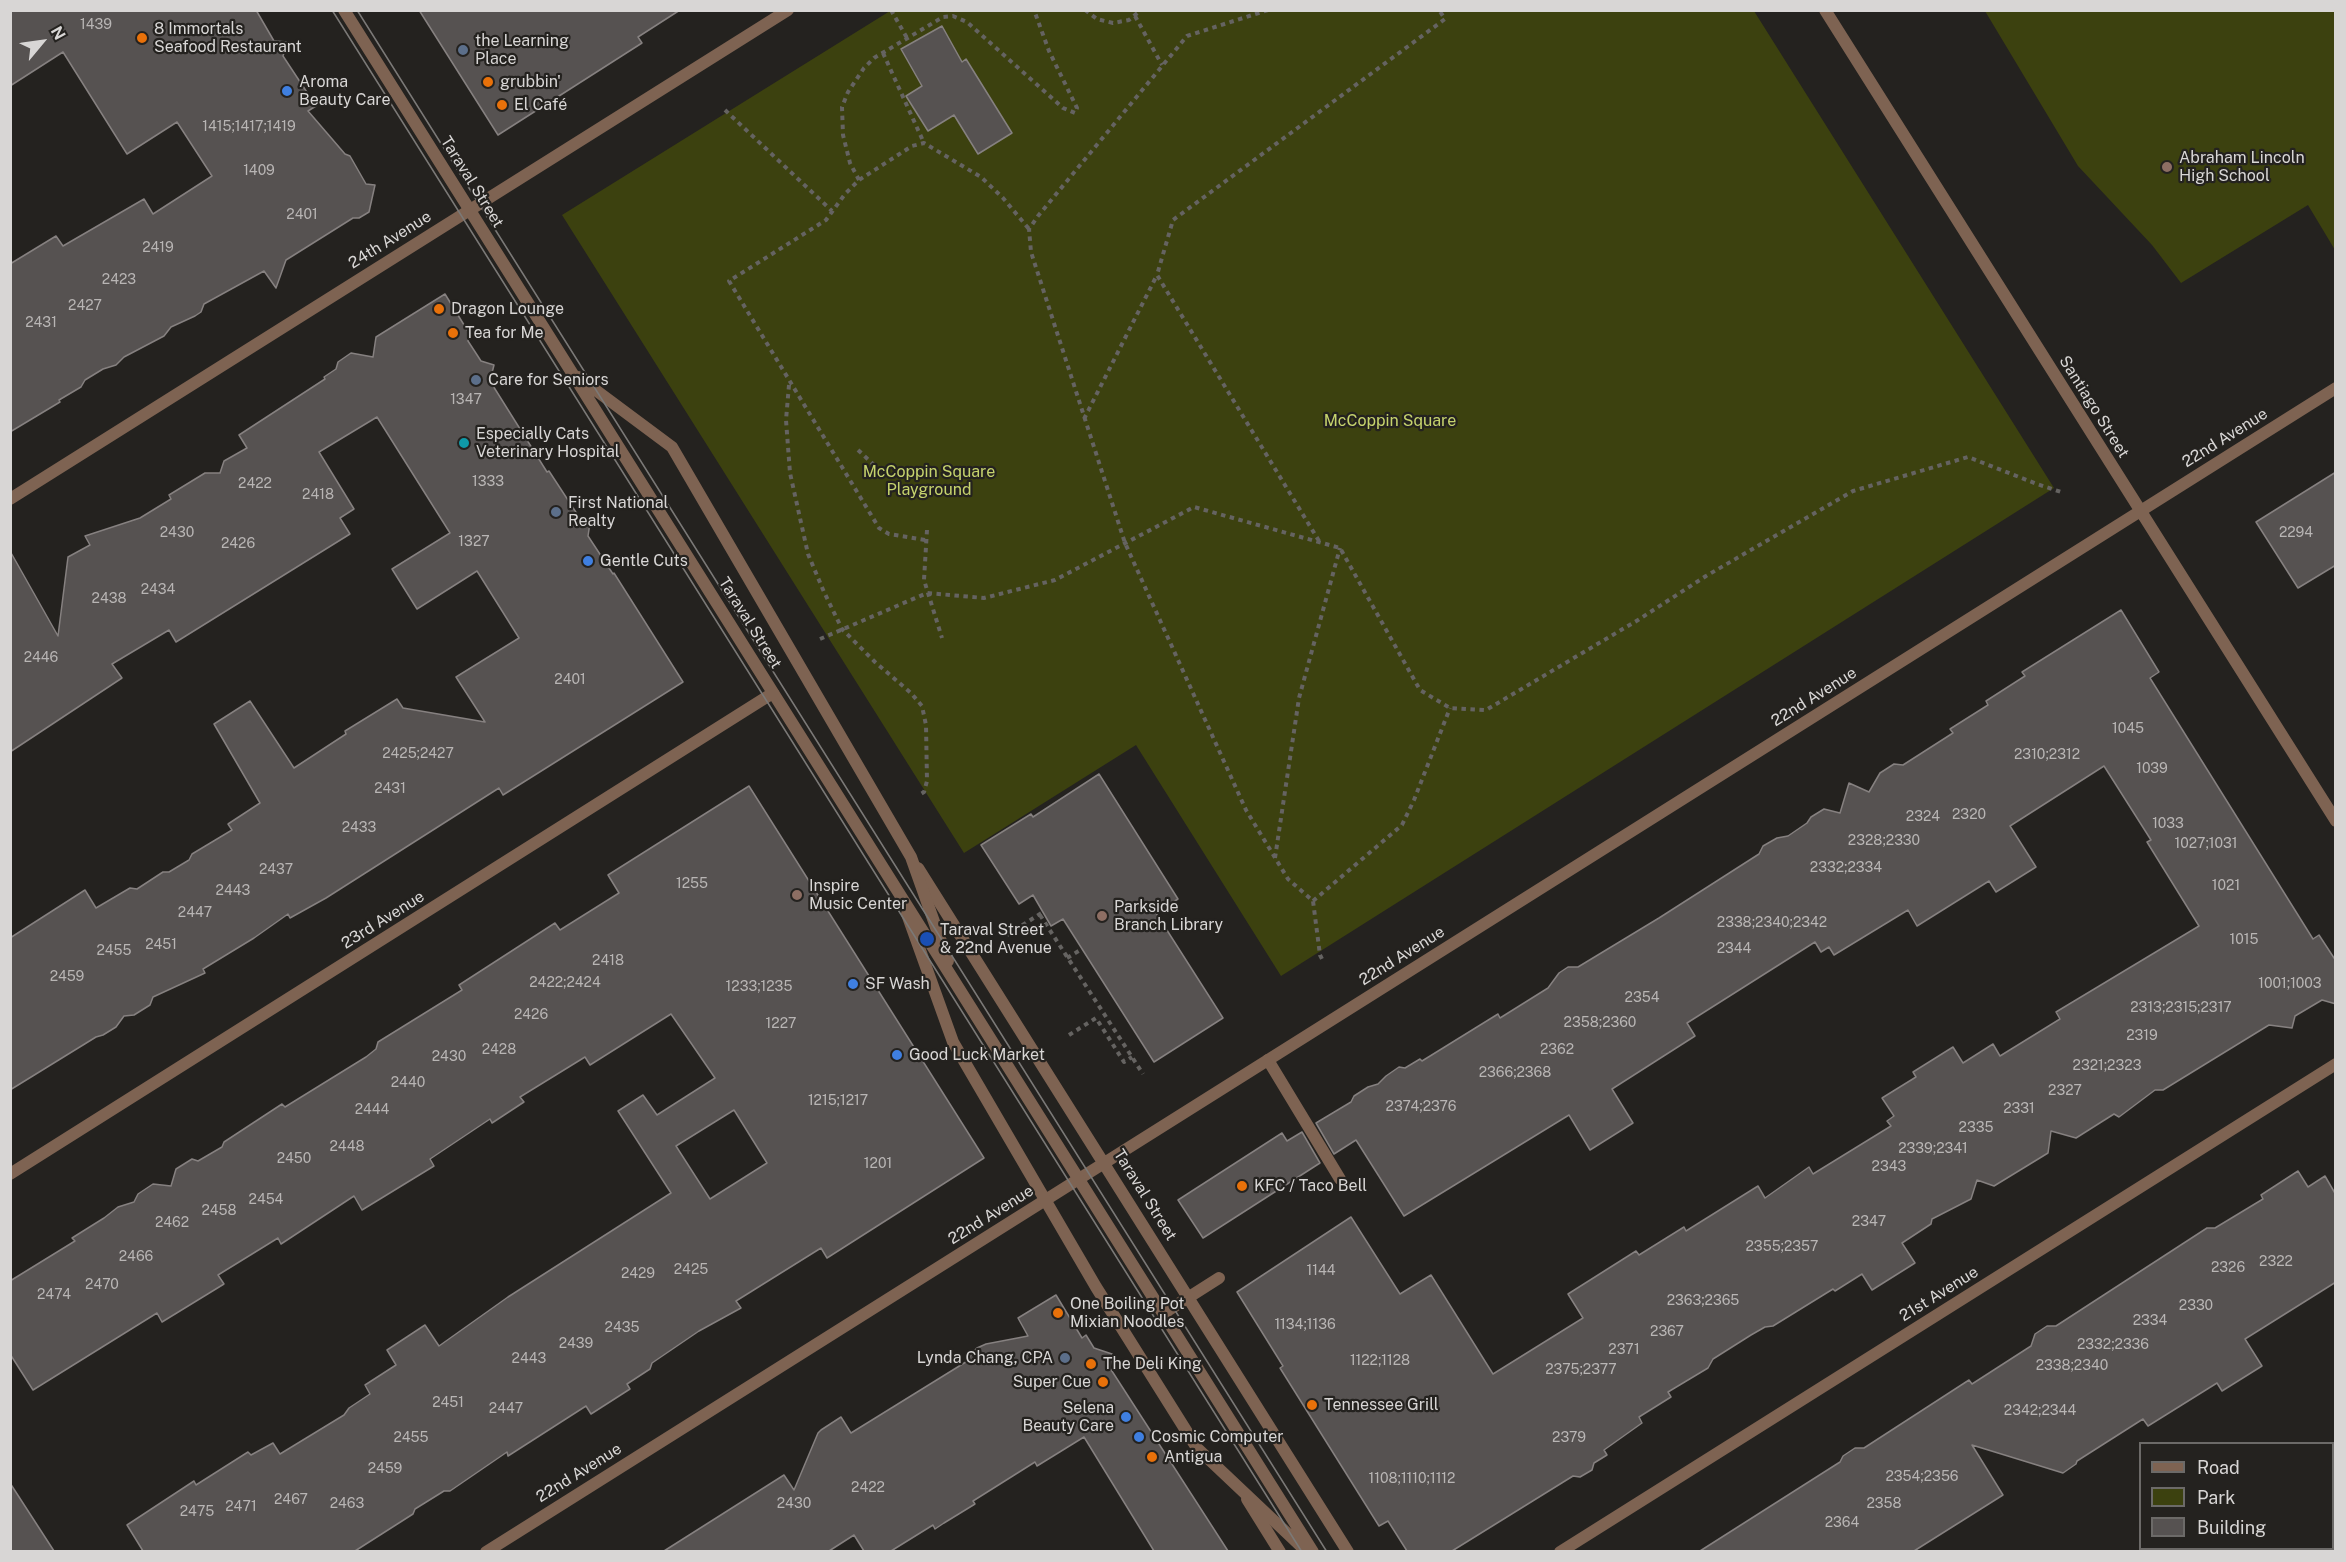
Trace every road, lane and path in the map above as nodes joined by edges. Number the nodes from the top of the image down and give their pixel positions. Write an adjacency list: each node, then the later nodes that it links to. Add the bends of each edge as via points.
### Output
1 (344, 10): 17 (street, Taraval Street)
2 (788, 10): 17 (street, 24th Avenue)
3 (891, 10): 11 (path)
4 (1034, 10): 11 (path, via 1077,108 1075,113 1063,108 960,18 943,17)
5 (1085, 10): 10 (path, via 1097,19 1113,23)
6 (1141, 10): 10 (path)
7 (1268, 10): 13 (path, via 1187,36)
8 (1439, 10): 20 (path, via 1445,19 1173,220)
9 (1825, 10): 29 (street, Santiago Street)
10 (1135, 16): 13 (path)
11 (907, 38): 12 (path)
12 (883, 52): 15 (path); 16 (path, via 864,68 842,107 843,135)
13 (1162, 66): 19 (path)
14 (725, 110): 18 (path)
15 (924, 143): 16 (path, via 912,146); 19 (path, via 981,177)
16 (858, 180): 18 (path)
17 (470, 210): 21 (street, Taraval Street); 28 (street, 24th Avenue)
18 (832, 211): 22 (path, via 826,220 729,281)
19 (1029, 229): 24 (path, via 1031,252)
20 (1157, 275): 24 (path); 32 (path)
21 (571, 372): 39 (street, Taraval Street); 43 (street, Taraval Street, via 672,447)
22 (789, 383): 31 (path, via 879,528 889,534); 36 (path, via 786,420 790,472 801,526 808,554)
23 (2336, 388): 29 (street, 22nd Avenue)
24 (1084, 419): 33 (path)
25 (858, 450): 26 (path)
26 (874, 465)
27 (2064, 493): 40 (path, via 1968,457 1853,491 1486,710)
28 (10, 499)
29 (2140, 511): 42 (street, Santiago Street); 54 (street, 22nd Avenue)
30 (927, 530): 31 (path)
31 (925, 540): 35 (path)
32 (1320, 542): 33 (path, via 1194,507); 34 (path)
33 (1125, 543): 35 (path, via 1055,580 984,598); 44 (path, via 1246,810)
34 (1340, 548): 40 (path, via 1420,690); 44 (path, via 1299,698)
35 (927, 593): 36 (path); 37 (path)
36 (842, 629): 38 (path); 41 (path, via 922,706 927,781)
37 (942, 638)
38 (820, 639)
39 (774, 693): 45 (street, Taraval Street); 58 (street, 23rd Avenue)
40 (1450, 708): 46 (path, via 1402,825)
41 (919, 795)
42 (2336, 821)
43 (911, 856): 51 (street, Taraval Street); 57 (street, Taraval Street)
44 (1275, 858): 46 (path, via 1288,879)
45 (899, 893): 51 (street, Taraval Street); 61 (street, Taraval Street, via 953,1042)
46 (1313, 901): 50 (path)
47 (1007, 935): 49 (path, via 1042,914)
48 (1082, 949): 49 (path)
49 (1067, 958): 53 (path)
50 (1323, 961)
51 (955, 982): 59 (street, Taraval Street)
52 (1069, 1035): 53 (path, via 1096,1018 1124,1062)
53 (1132, 1057): 56 (path)
54 (1268, 1060): 57 (street, 22nd Avenue); 60 (street)
55 (2336, 1064): 71 (street, 21st Avenue)
56 (1143, 1074)
57 (1105, 1162): 59 (street, 22nd Avenue); 63 (street, Taraval Street)
58 (10, 1174)
59 (1079, 1179): 61 (street, 22nd Avenue); 64 (street, Taraval Street)
60 (1340, 1179)
61 (1045, 1200): 65 (street, Taraval Street, via 1197,1448); 66 (street, 22nd Avenue)
62 (1219, 1278): 63 (street)
63 (1190, 1297): 64 (street); 70 (street, Taraval Street)
64 (1164, 1313): 69 (street, Taraval Street)
65 (1240, 1487): 67 (street, Taraval Street); 68 (street, Taraval Street)
66 (486, 1551)
67 (1280, 1551)
68 (1307, 1551)
69 (1313, 1551)
70 (1348, 1551)
71 (1560, 1551)

